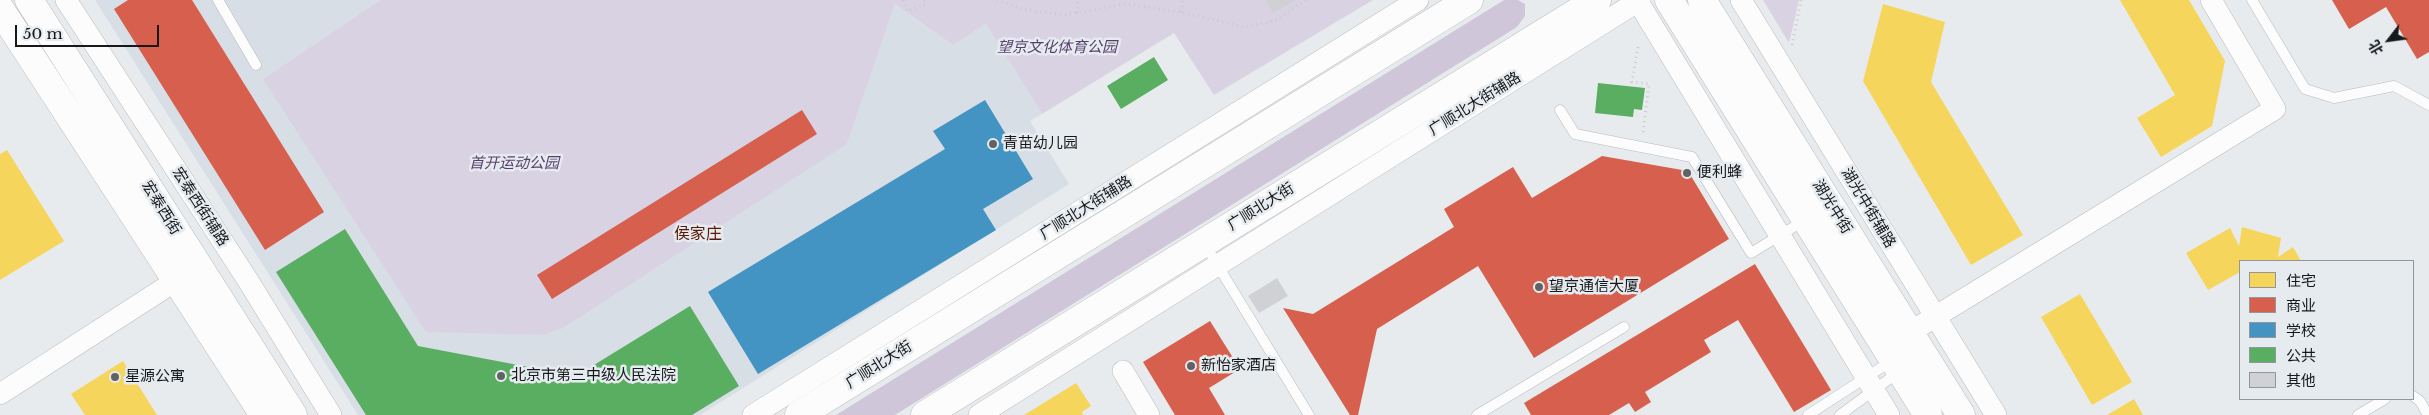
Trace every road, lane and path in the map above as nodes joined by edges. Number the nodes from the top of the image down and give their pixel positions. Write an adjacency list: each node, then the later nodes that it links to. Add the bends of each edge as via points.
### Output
1 (29, 0): 45 (main road, 宏泰西街)
2 (66, 0): 46 (street, 宏泰西街辅路)
3 (218, 0): 26 (lane)
4 (902, 0): 5 (path, via 907,11 926,4)
5 (924, 0)
6 (997, 0): 23 (path, via 1026,10 1064,15)
7 (1078, 0): 23 (path)
8 (1183, 0): 22 (path)
9 (1306, 0): 22 (path, via 1275,21 1243,27)
10 (1418, 0): 47 (street, 广顺北大街辅路)
11 (1469, 0): 48 (main road, 广顺北大街)
12 (1597, 0): 21 (main road, 广顺北大街)
13 (1639, 0): 31 (street); 33 (street, 广顺北大街辅路)
14 (1669, 0): 30 (main road, 湖光中街)
15 (1702, 0): 37 (main road, 湖光中街)
16 (1741, 0): 35 (street, 湖光中街辅路)
17 (1801, 0): 25 (path)
18 (2211, 0): 35 (street, via 2275,109)
19 (2252, 0): 27 (lane, via 2304,89 2334,98 2394,86)
20 (0, 10): 34 (main road, 宏泰西街)
21 (1560, 11): 32 (main road, 广顺北大街)
22 (1181, 12): 23 (path, via 1125,4)
23 (1077, 13)
24 (1638, 47): 29 (path, via 1632,82 1649,84)
25 (1791, 48)
26 (256, 65)
27 (2429, 105)
28 (1560, 110): 29 (lane, via 1575,134)
29 (1641, 147): 31 (lane, via 1692,157 1751,253)
30 (1806, 220): 31 (lane); 38 (main road, 湖光中街)
31 (1780, 235): 40 (street)
32 (1203, 242): 33 (lane); 49 (main road, 广顺北大街)
33 (1217, 266): 50 (street, 广顺北大街辅路); 52 (lane)
34 (177, 280): 41 (street); 44 (main road, 宏泰西街)
35 (1934, 316): 37 (street); 59 (street, 湖光中街辅路)
36 (1624, 327): 53 (lane)
37 (1910, 331): 38 (street); 58 (main road, 湖光中街)
38 (1894, 359): 40 (lane); 57 (main road, 湖光中街)
39 (1123, 371): 51 (street)
40 (1871, 384): 54 (lane); 55 (lane); 56 (street)
41 (0, 394)
42 (2414, 397): 61 (lane)
43 (2383, 400): 60 (lane)
44 (264, 415)
45 (293, 415)
46 (331, 415)
47 (753, 415)
48 (798, 415)
49 (925, 415)
50 (979, 415)
51 (1149, 415)
52 (1309, 415)
53 (1477, 415)
54 (1808, 415)
55 (1840, 415)
56 (1889, 415)
57 (1928, 415)
58 (1961, 415)
59 (1996, 415)
60 (2358, 415)
61 (2428, 415)

